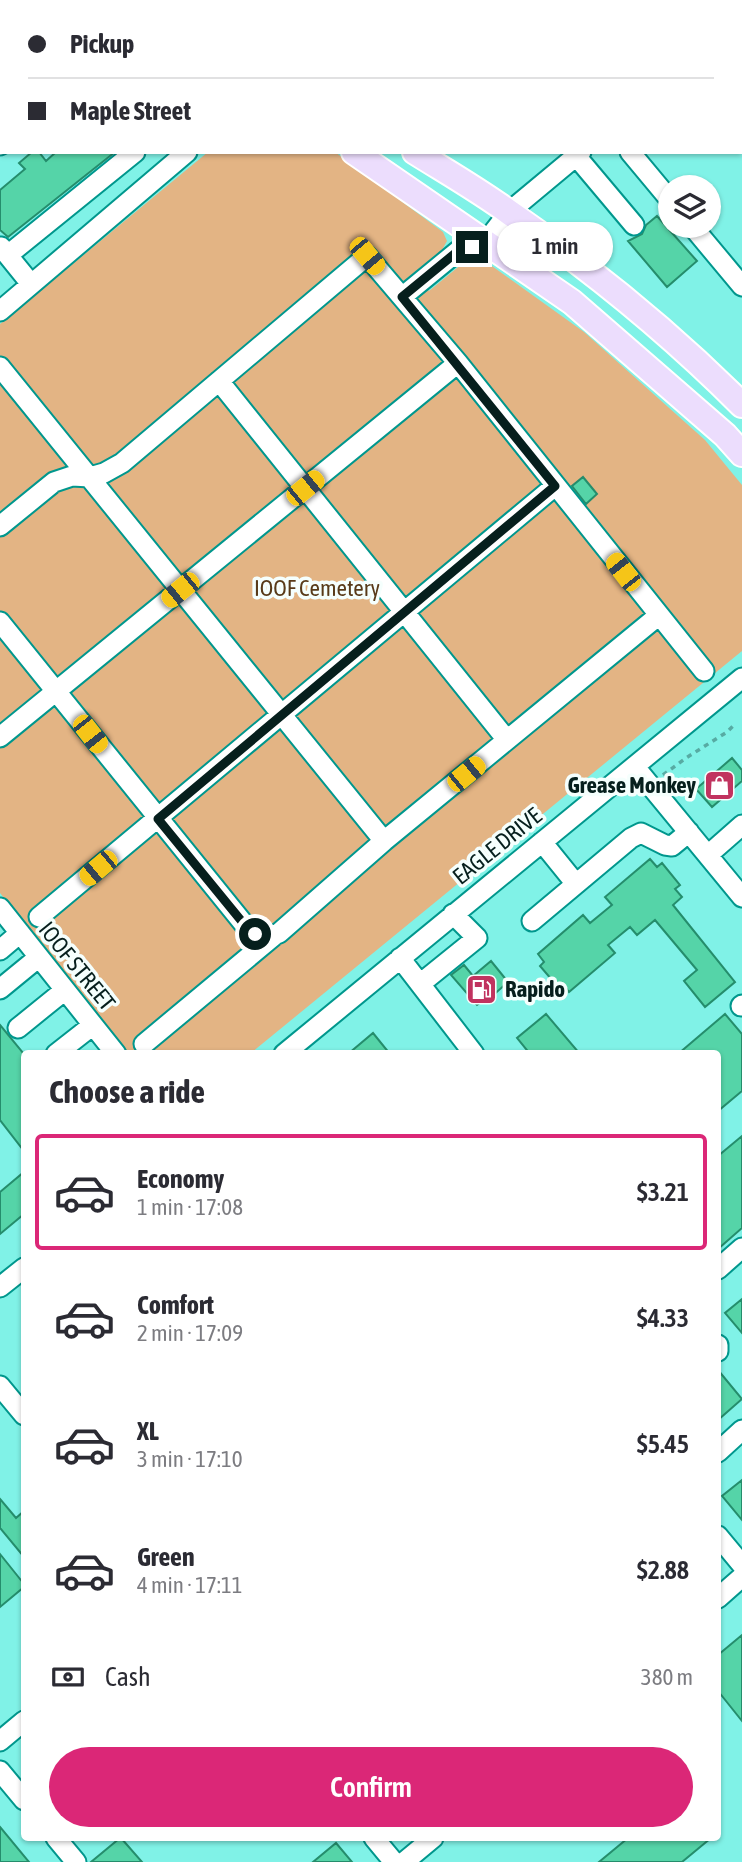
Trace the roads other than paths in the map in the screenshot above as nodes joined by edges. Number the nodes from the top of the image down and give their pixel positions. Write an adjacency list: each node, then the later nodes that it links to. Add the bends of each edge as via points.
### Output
1 (132, 154): 12 (street)
2 (185, 154): 13 (street)
3 (357, 154): 11 (main road)
4 (418, 154): 8 (main road)
5 (579, 154): 8 (street); 9 (street)
6 (632, 154): 7 (street)
7 (658, 186)
8 (509, 212): 11 (street); 20 (main road, via 672,337)
9 (634, 225)
10 (702, 238): 14 (street)
11 (485, 243): 15 (street, via 458,251); 21 (main road, via 598,323)
12 (4, 250): 13 (street)
13 (31, 284): 16 (street)
14 (742, 286)
15 (402, 297): 17 (street); 19 (street, via 367,256)
16 (0, 311)
17 (458, 363): 23 (street); 24 (street)
18 (0, 367): 22 (street)
19 (219, 381): 22 (street, via 122,463); 24 (street)
20 (742, 404)
21 (742, 454)
22 (90, 477): 25 (street, via 54,482); 26 (street)
23 (555, 486): 27 (street); 28 (street)
24 (305, 488): 26 (street); 27 (street)
25 (0, 526)
26 (180, 590): 32 (street); 33 (street)
27 (404, 612): 33 (street); 35 (street)
28 (658, 616): 30 (street); 35 (street)
29 (0, 622): 32 (street)
30 (704, 671)
31 (742, 678): 36 (street, EAGLE DRIVE)
32 (56, 691): 34 (street); 37 (street)
33 (282, 714): 37 (street); 40 (street)
34 (0, 737)
35 (507, 740): 40 (street)
36 (635, 767): 39 (street); 41 (street, EAGLE DRIVE)
37 (158, 819): 47 (street); 50 (street, via 248,929)
38 (742, 825): 42 (street)
39 (689, 832): 42 (street); 43 (street, via 672,846 641,833)
40 (384, 841): 50 (street)
41 (542, 842): 43 (street); 46 (street, EAGLE DRIVE)
42 (708, 855): 44 (street)
43 (576, 884): 48 (street)
44 (742, 897)
45 (0, 908): 49 (street, IOOF STREET)
46 (453, 914): 53 (street, EAGLE DRIVE); 54 (street, via 477,938)
47 (39, 917)
48 (532, 921)
49 (20, 933): 51 (street); 52 (street, IOOF STREET)
50 (275, 935): 59 (street)
51 (0, 950)
52 (39, 957): 55 (street); 56 (street, IOOF STREET)
53 (400, 958): 54 (street); 62 (street, EAGLE DRIVE)
54 (420, 984): 63 (street)
55 (0, 989)
56 (65, 990): 57 (street, IOOF STREET); 58 (street)
57 (93, 1025): 60 (street); 61 (street, IOOF STREET)
58 (18, 1028)
59 (144, 1044)
60 (61, 1050)
61 (113, 1050)
62 (289, 1050)
63 (471, 1050)
64 (742, 1248): 65 (street)
65 (721, 1266)
66 (21, 1270): 67 (street)
67 (0, 1287)
68 (0, 1385): 69 (street)
69 (21, 1411)
70 (742, 1430): 71 (street)
71 (721, 1448)
72 (721, 1540): 73 (street)
73 (742, 1565)
74 (742, 1577): 75 (street)
75 (721, 1595)
76 (21, 1724): 77 (street)
77 (0, 1741)
78 (0, 1771): 79 (street)
79 (21, 1796)
80 (58, 1841): 83 (street)
81 (376, 1841): 84 (street)
82 (429, 1841): 85 (street)
83 (76, 1862)
84 (394, 1862)
85 (404, 1862)

